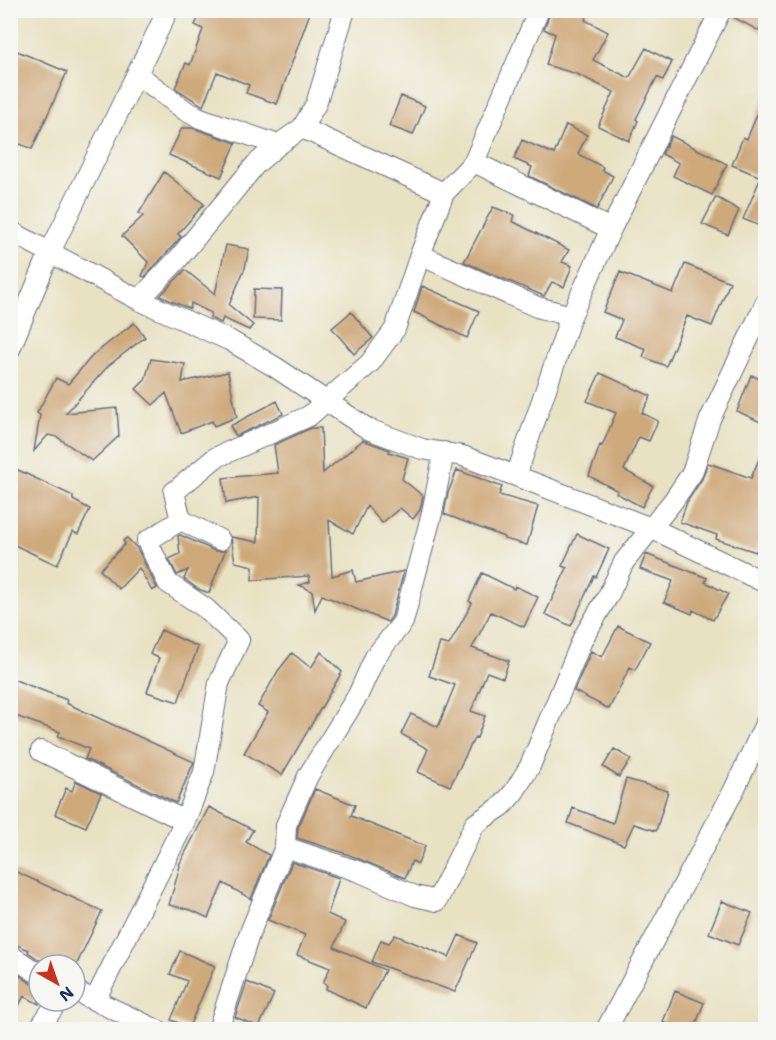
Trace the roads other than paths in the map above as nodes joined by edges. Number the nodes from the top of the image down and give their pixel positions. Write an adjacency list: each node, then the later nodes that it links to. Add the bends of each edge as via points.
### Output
1 (168, 10): 5 (street)
2 (345, 10): 6 (street, via 316,104)
3 (539, 10): 8 (street)
4 (721, 10): 10 (street)
5 (137, 75): 7 (street, via 200,118); 12 (street)
6 (302, 128): 7 (street); 9 (street)
7 (278, 145): 14 (street, via 256,164 178,259)
8 (474, 162): 9 (street); 10 (street)
9 (444, 193): 13 (street)
10 (611, 229): 16 (street)
11 (10, 231): 12 (street)
12 (51, 252): 14 (street); 17 (street)
13 (420, 255): 16 (street, via 537,307); 18 (street, via 396,330 370,363)
14 (138, 300): 18 (street, via 229,340)
15 (765, 302): 22 (street, via 710,419 692,473)
16 (571, 316): 20 (street)
17 (10, 350)
18 (324, 400): 19 (street, via 368,429 422,449); 21 (street, via 309,416 235,448 191,476 174,492)
19 (444, 452): 20 (street); 28 (street, via 403,622 375,657 358,695 308,776 286,825)
20 (516, 476): 22 (street)
21 (181, 520): 23 (street); 27 (street, via 147,541 156,561 168,583 206,608 239,640 219,683 204,772)
22 (651, 528): 24 (street); 28 (street, via 624,562 583,638 530,766 502,806 475,824 437,901)
23 (220, 540)
24 (765, 583)
25 (765, 722): 37 (street, via 734,790)
26 (41, 751): 27 (street)
27 (185, 821): 32 (street)
28 (285, 847): 36 (street, via 249,935)
29 (10, 955): 30 (street)
30 (27, 966)
31 (87, 996): 32 (street)
32 (95, 1000): 35 (street)
33 (49, 1013): 34 (street)
34 (38, 1029)
35 (157, 1029)
36 (218, 1029)
37 (606, 1029)

